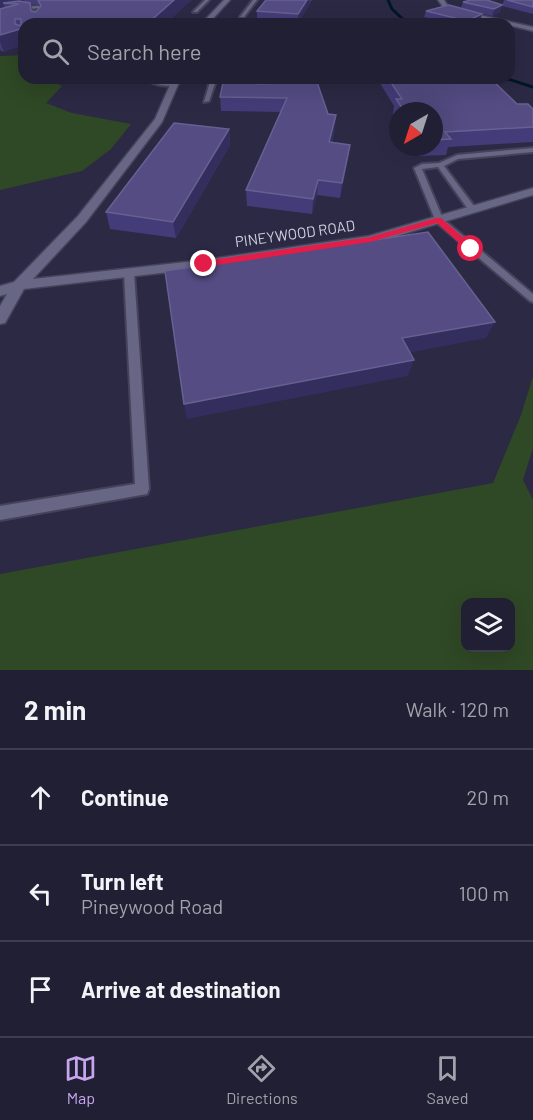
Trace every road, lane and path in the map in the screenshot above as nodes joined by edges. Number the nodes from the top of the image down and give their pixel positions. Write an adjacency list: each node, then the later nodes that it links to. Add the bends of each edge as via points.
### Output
1 (207, 0): 7 (lane)
2 (227, 0): 13 (street)
3 (255, 0): 11 (lane)
4 (441, 0): 14 (street, via 455,11)
5 (56, 7): 6 (lane)
6 (46, 9): 8 (lane, via 31,8); 9 (lane)
7 (195, 11)
8 (24, 12): 9 (lane); 10 (lane)
9 (36, 13): 12 (lane)
10 (12, 14)
11 (242, 16)
12 (40, 18)
13 (210, 18)
14 (484, 18)
15 (533, 18): 17 (street)
16 (515, 26): 17 (street)
17 (521, 27): 18 (street)
18 (533, 29)
19 (175, 84): 28 (street, via 159,120 82,219)
20 (212, 84): 21 (lane)
21 (207, 101)
22 (533, 150): 23 (lane, via 457,157)
23 (440, 165): 25 (lane); 26 (lane, via 418,168)
24 (533, 191): 25 (street, PINEYWOOD ROAD)
25 (473, 210): 26 (street, PINEYWOOD ROAD)
26 (439, 220): 27 (street, PINEYWOOD ROAD, via 370,240); 30 (lane)
27 (129, 273): 28 (street, PINEYWOOD ROAD); 32 (lane, via 142,489)
28 (20, 285): 29 (street, PINEYWOOD ROAD); 31 (street)
29 (0, 291)
30 (533, 299)
31 (0, 319)
32 (0, 513)

